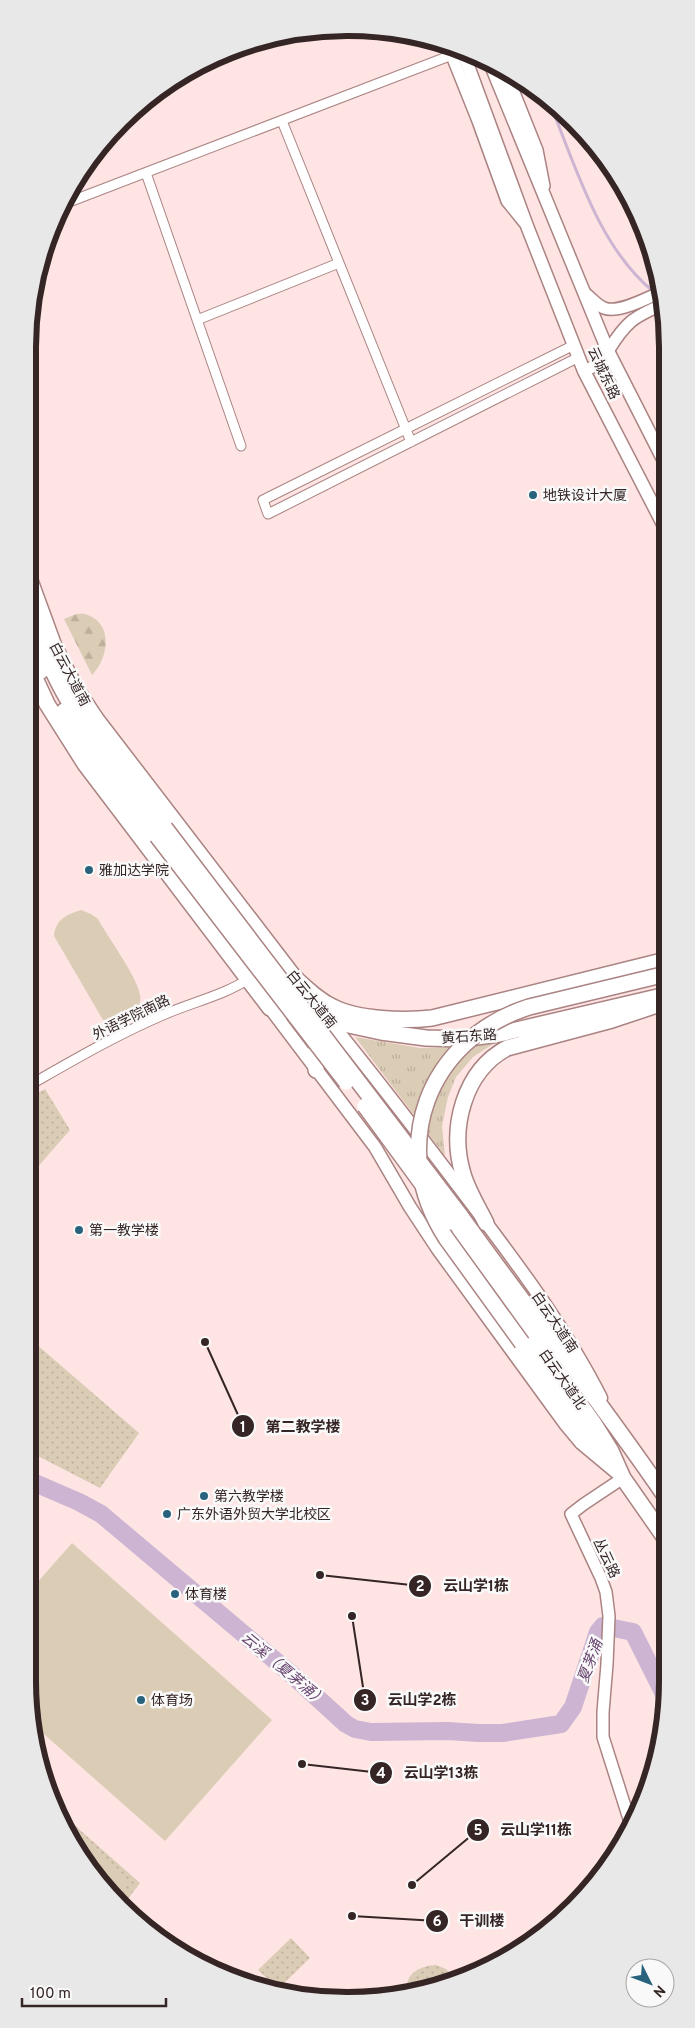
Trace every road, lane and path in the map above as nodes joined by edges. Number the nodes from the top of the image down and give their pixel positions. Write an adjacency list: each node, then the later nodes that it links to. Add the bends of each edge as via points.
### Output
1 (449, 53): 5 (street)
2 (456, 56): 14 (main road, 云城东路)
3 (494, 73): 8 (main road, 云城东路)
4 (510, 83): 8 (street, 云城东路, via 537,150)
5 (282, 121): 6 (street); 9 (street)
6 (146, 173): 7 (street); 13 (street)
7 (73, 200)
8 (548, 210): 10 (main road, 云城东路)
9 (339, 263): 13 (street); 17 (street)
10 (586, 294): 11 (street, via 607,309); 15 (main road, 云城东路)
11 (654, 295)
12 (656, 307): 15 (street, via 632,318 620,331)
13 (197, 320): 19 (street)
14 (577, 351): 16 (main road, 云城东路); 17 (street); 18 (street)
15 (609, 355): 16 (street); 20 (main road, 云城东路)
16 (584, 371): 21 (main road, 云城东路)
17 (406, 429): 18 (street); 18 (street, via 263,500 268,514)
18 (411, 442)
19 (241, 446)
20 (659, 451)
21 (659, 516)
22 (36, 598): 27 (highway, 白云大道南, via 54,646 96,720)
23 (36, 630): 26 (highway, 白云大道南, via 68,700)
24 (36, 660): 26 (highway, 白云大道南, via 76,730)
25 (36, 680): 31 (highway, via 84,764)
26 (161, 832): 42 (highway, 白云大道南, bridge)
27 (279, 958): 30 (highway, 白云大道南); 31 (street, 外语学院南路)
28 (659, 962): 32 (highway, 黄石东路)
29 (659, 976): 45 (highway, bridge, via 529,1007 509,1014 476,1033 441,1072 428,1099 418,1146 426,1201 435,1221 580,1425)
30 (294, 977): 36 (highway, 黄石东路, via 319,998); 37 (main road, 白云大道南)
31 (249, 979): 35 (highway); 41 (street, 外语学院南路, via 229,991 142,1024)
32 (525, 994): 36 (highway, 黄石东路, via 452,1014 415,1020 384,1019); 38 (highway, via 515,1003 513,1015 517,1022)
33 (659, 997): 38 (highway, 黄石东路)
34 (659, 1004): 43 (highway, via 507,1048 480,1070 464,1101 458,1150 466,1184)
35 (270, 1008): 37 (highway, 黄石东路); 40 (main road)
36 (349, 1012): 37 (highway)
37 (330, 1022): 38 (highway, 黄石东路, via 394,1034 446,1038 485,1037); 39 (main road, 白云大道南); 40 (highway, via 320,1031 315,1054)
38 (530, 1028)
39 (346, 1040): 40 (main road, via 332,1042 324,1048); 43 (main road, 白云大道南)
40 (316, 1070): 45 (main road, via 375,1147 437,1248 566,1425 581,1443)
41 (36, 1082)
42 (455, 1218): 44 (highway, 白云大道北); 45 (highway, 白云大道北, via 593,1422)
43 (486, 1223): 44 (main road, 白云大道南, via 562,1329)
44 (610, 1416): 46 (highway, 白云大道北)
45 (623, 1478): 47 (highway, 白云大道北); 48 (street, 丛云路, via 571,1514 605,1586 609,1637 602,1726)
46 (659, 1487)
47 (659, 1530)
48 (628, 1816)

